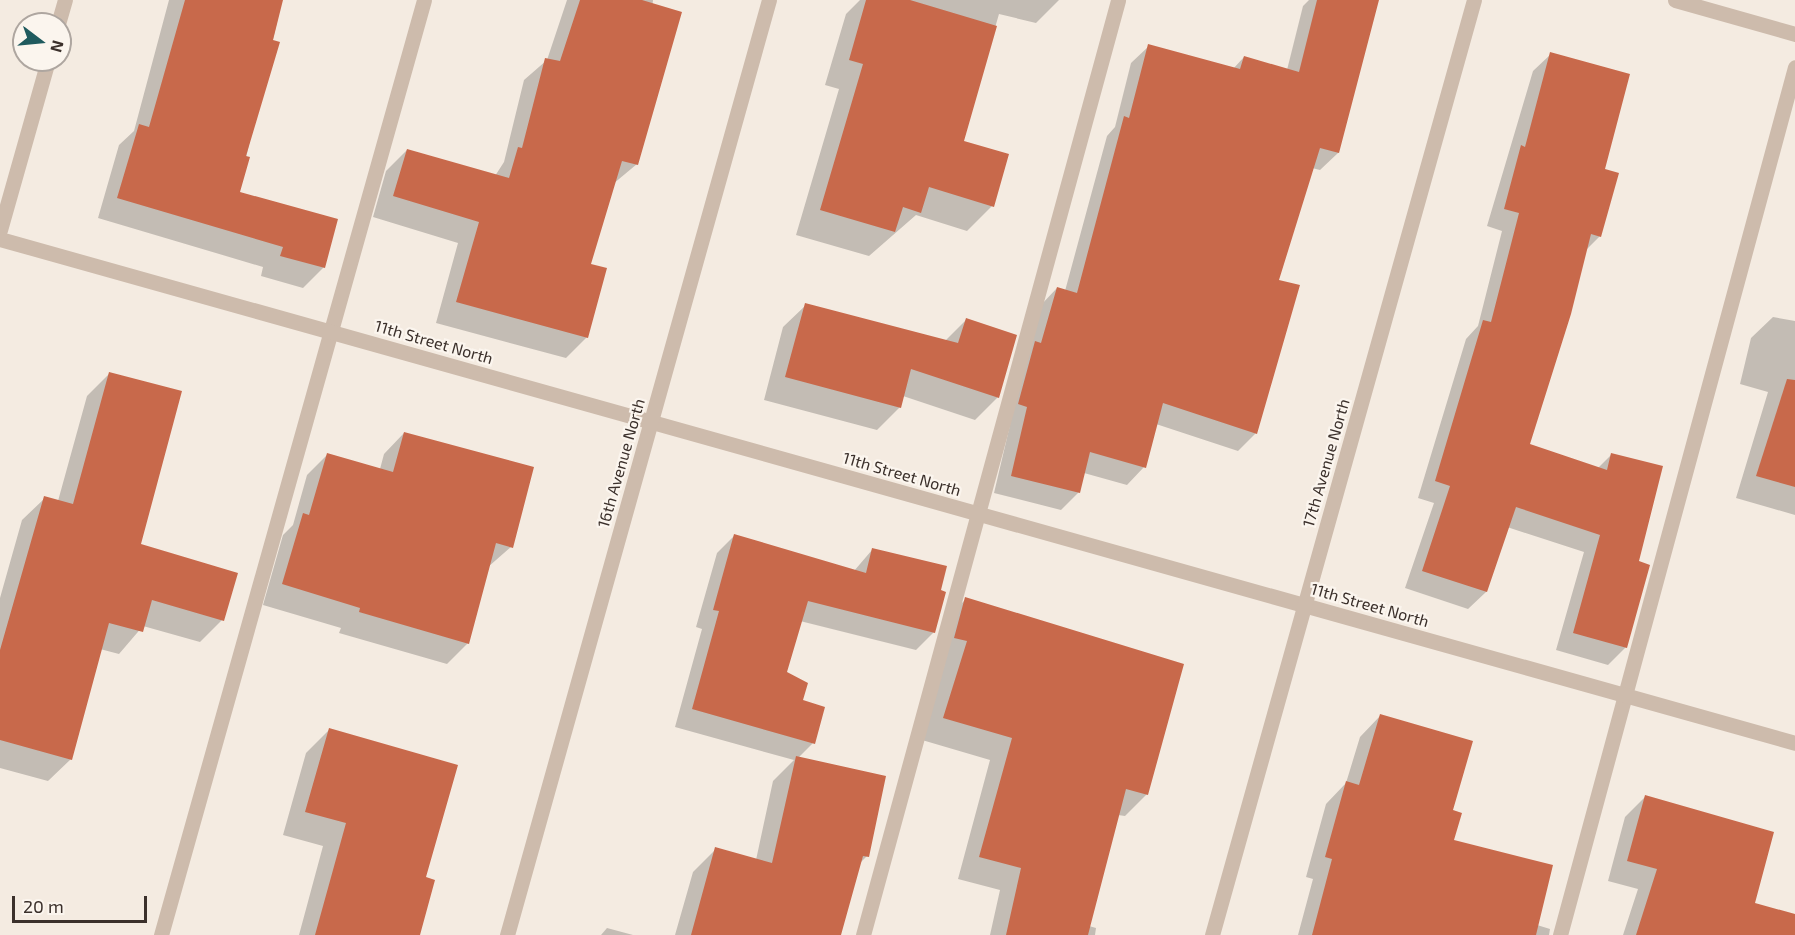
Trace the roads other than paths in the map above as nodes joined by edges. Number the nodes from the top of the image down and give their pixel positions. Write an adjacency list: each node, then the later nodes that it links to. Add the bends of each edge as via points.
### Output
1 (424, 0): 11 (street)
2 (769, 0): 12 (street, 16th Avenue North)
3 (1118, 0): 13 (street)
4 (1474, 0): 14 (street, 17th Avenue North)
5 (1675, 0): 6 (street)
6 (1795, 34)
7 (1795, 67): 15 (street)
8 (45, 72): 9 (street)
9 (0, 230)
10 (0, 239): 11 (street, 11th Street North)
11 (331, 332): 12 (street, 11th Street North); 17 (street)
12 (651, 422): 13 (street, 11th Street North); 18 (street, 16th Avenue North)
13 (978, 514): 14 (street, 11th Street North); 19 (street)
14 (1304, 606): 15 (street, 11th Street North); 20 (street, 17th Avenue North)
15 (1625, 696): 16 (street, 11th Street North); 21 (street)
16 (1795, 743)
17 (161, 935)
18 (507, 935)
19 (863, 935)
20 (1212, 935)
21 (1560, 935)

